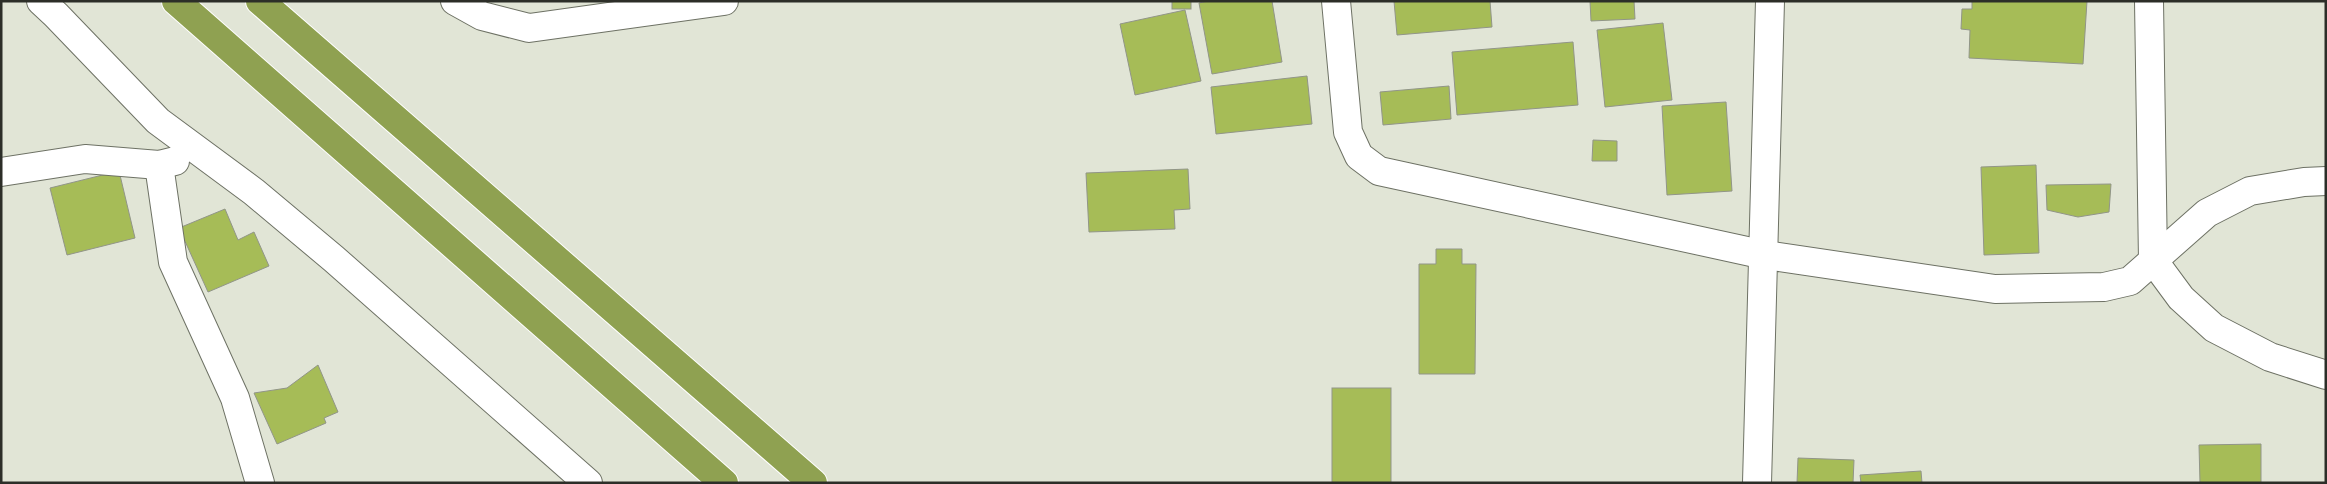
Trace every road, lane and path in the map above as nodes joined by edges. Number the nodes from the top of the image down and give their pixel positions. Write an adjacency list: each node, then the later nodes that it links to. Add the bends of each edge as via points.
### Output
1 (41, 1): 9 (street, via 158,121)
2 (176, 1): 18 (highway)
3 (260, 1): 19 (highway)
4 (454, 1): 5 (street, via 482,16 529,28)
5 (721, 1)
6 (1336, 1): 13 (street, via 1348,132 1359,156 1379,172)
7 (1770, 1): 13 (street)
8 (2149, 1): 14 (street)
9 (202, 154): 10 (street); 17 (street, via 254,192 334,259)
10 (159, 165): 11 (street, via 85,159); 16 (street, via 173,262 235,398)
11 (1, 172)
12 (2326, 181): 14 (street, via 2250,191 2207,213)
13 (1765, 255): 14 (street, via 1995,289 2104,287 2130,281); 20 (street)
14 (2153, 260): 15 (street, via 2181,298 2214,328 2270,357)
15 (2326, 375)
16 (260, 483)
17 (588, 483)
18 (724, 483)
19 (813, 483)
20 (1757, 483)

